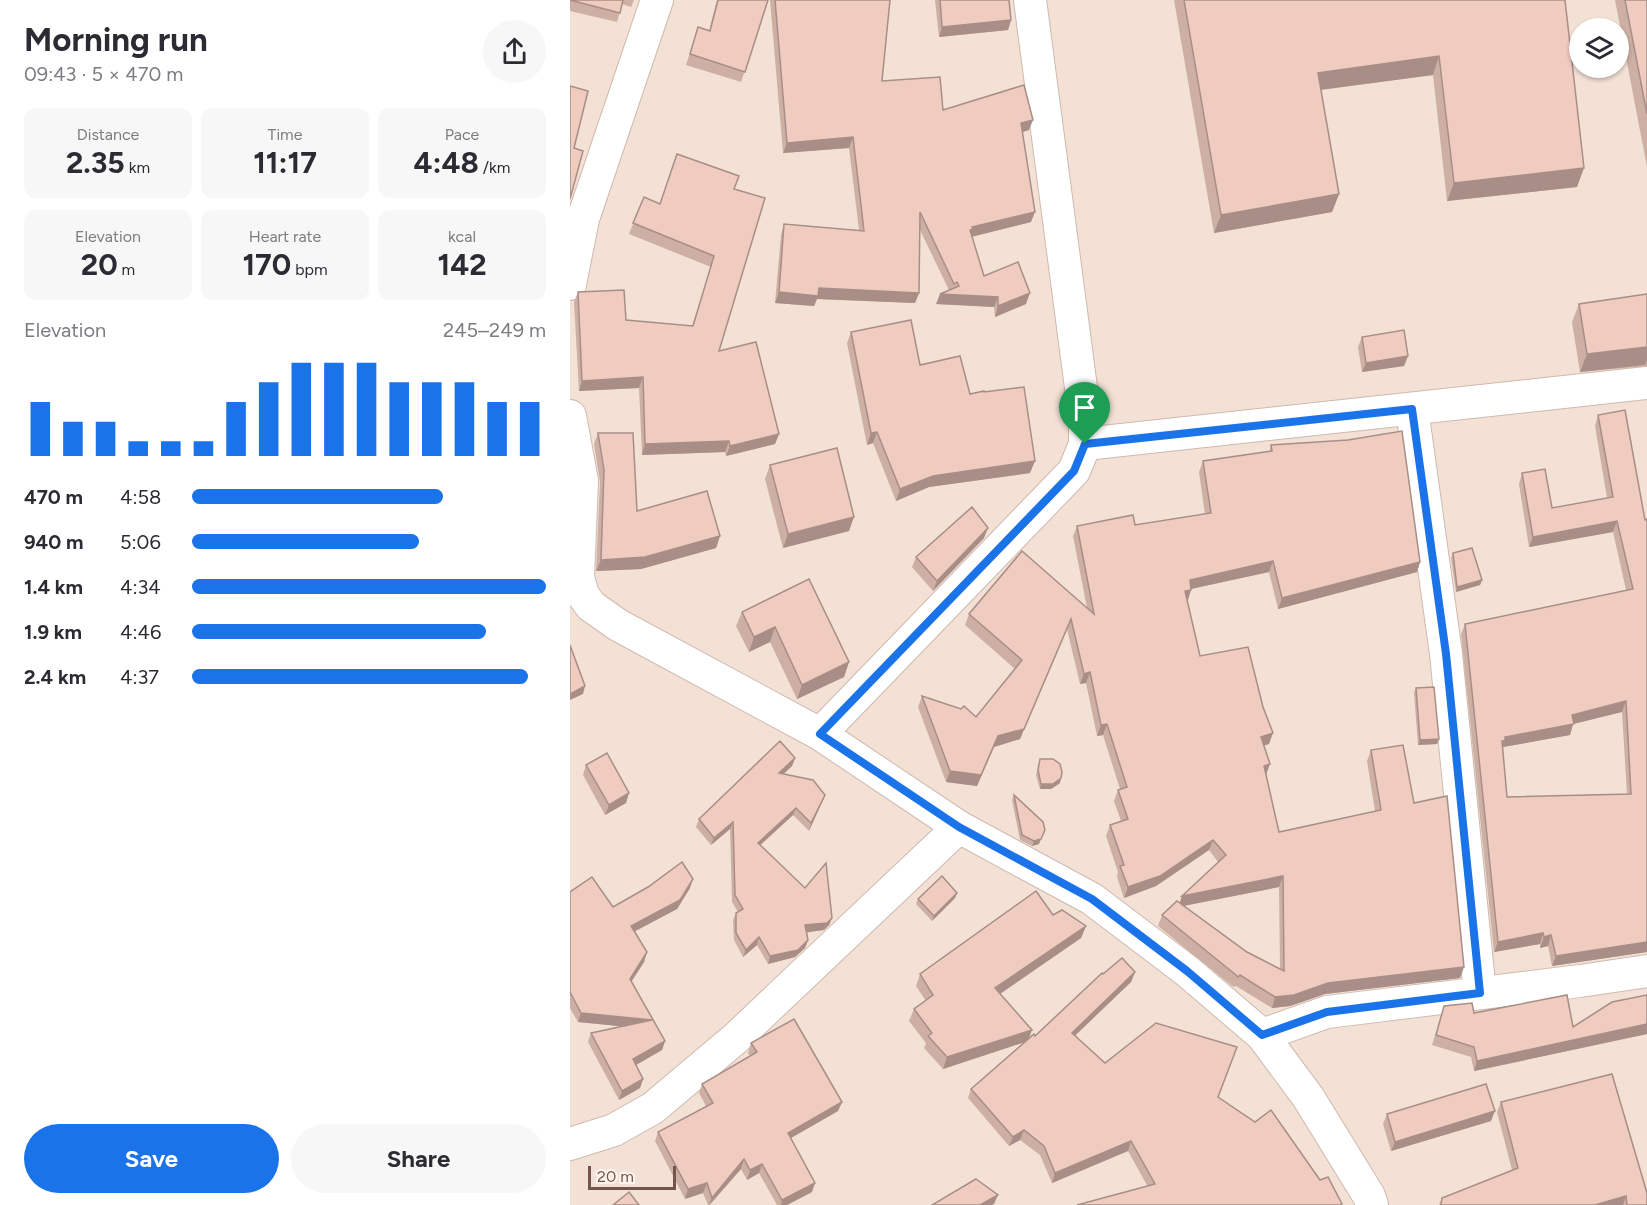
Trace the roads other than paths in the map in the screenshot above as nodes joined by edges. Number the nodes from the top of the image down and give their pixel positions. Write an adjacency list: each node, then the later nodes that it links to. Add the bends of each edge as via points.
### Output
1 (657, 0): 3 (street, via 582,219)
2 (1030, 0): 7 (street, via 1085,418)
3 (570, 284)
4 (1647, 383): 5 (street)
5 (1412, 409): 7 (street); 11 (street, via 1446,654)
6 (570, 416): 8 (street, via 582,481 578,577 591,606 618,625)
7 (1085, 444): 8 (street, via 1074,471)
8 (820, 734): 9 (street)
9 (959, 827): 12 (street, via 1092,899 1187,971); 13 (street, via 736,1038 653,1108 614,1130)
10 (1647, 971): 11 (street)
11 (1480, 993): 12 (street, via 1327,1012)
12 (1262, 1035): 14 (street, via 1308,1097)
13 (570, 1144)
14 (1372, 1205)

